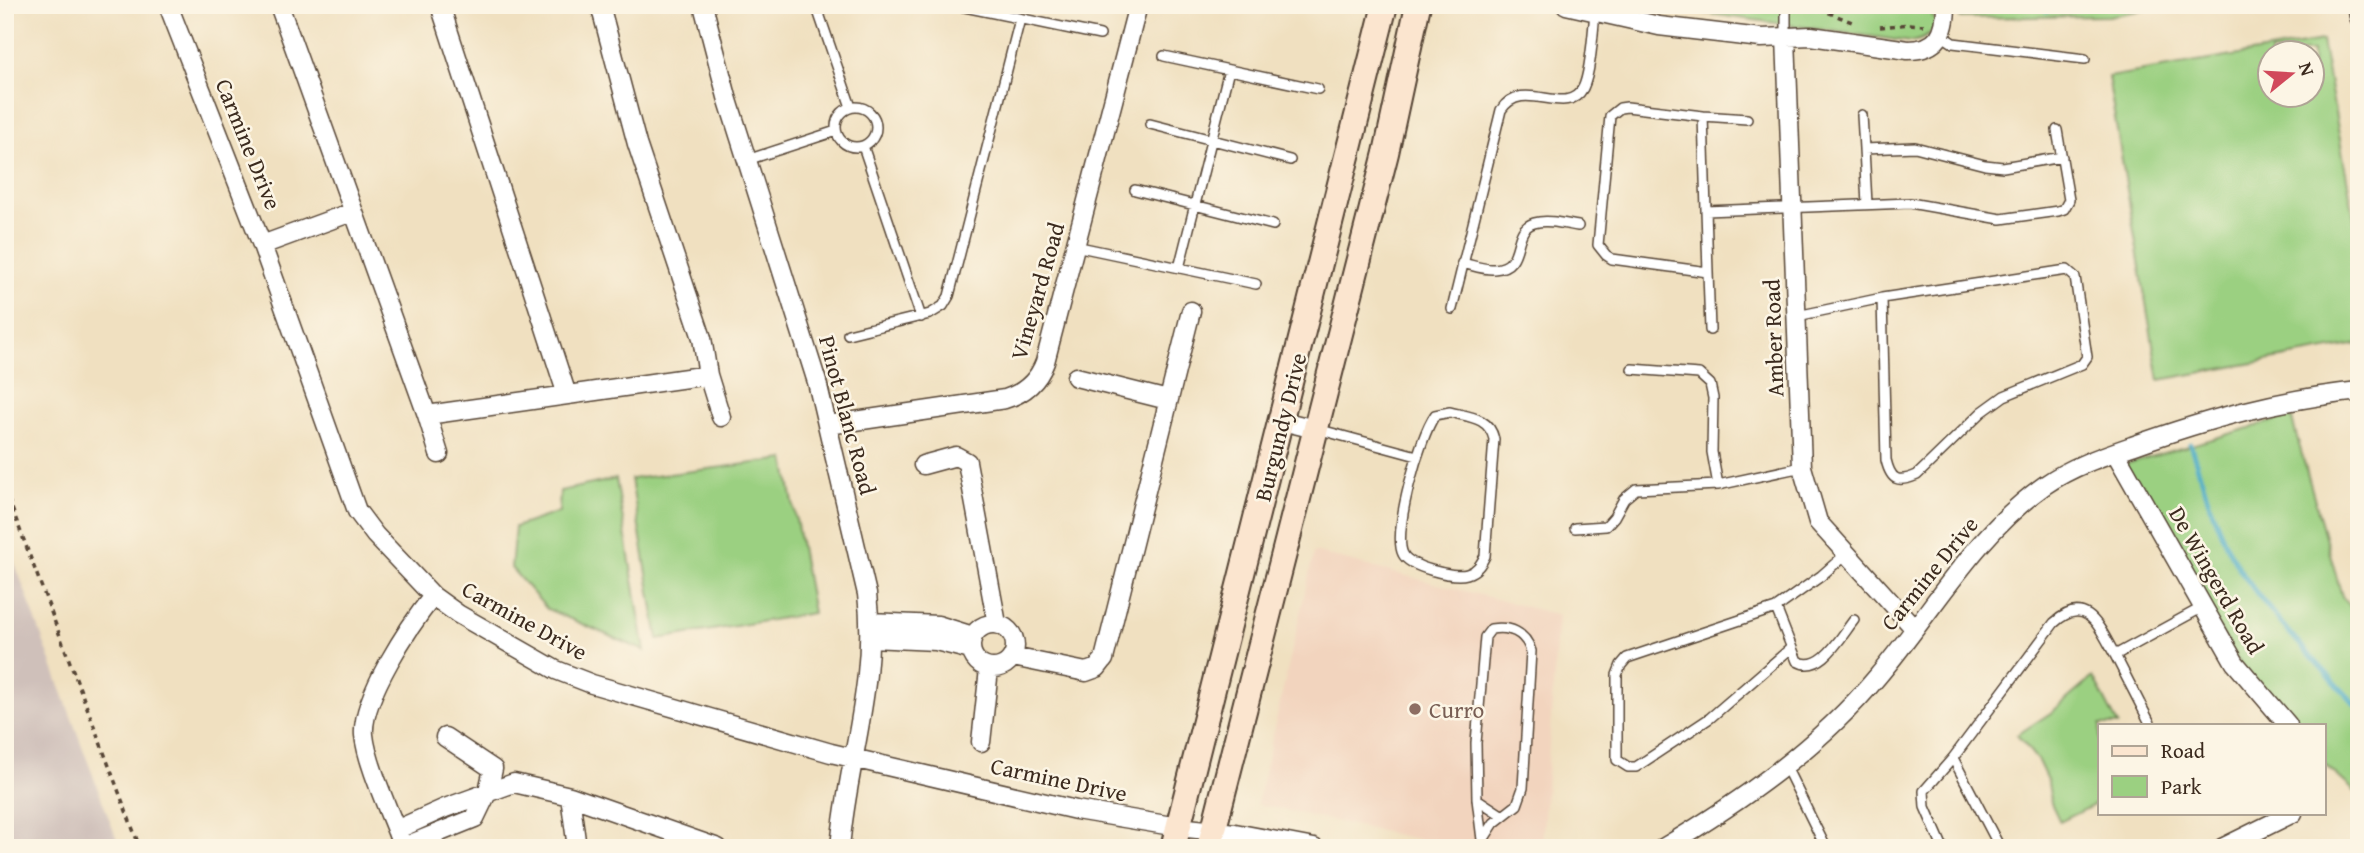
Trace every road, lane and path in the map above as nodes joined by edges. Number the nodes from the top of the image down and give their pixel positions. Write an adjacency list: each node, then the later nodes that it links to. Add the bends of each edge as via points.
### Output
1 (168, 5): 48 (street, Carmine Drive)
2 (279, 5): 44 (street)
3 (440, 5): 65 (street)
4 (600, 5): 62 (street, via 637,144 702,338)
5 (703, 5): 38 (street, Pinot Blanc Road)
6 (816, 5): 27 (lane)
7 (956, 5): 17 (lane)
8 (1138, 5): 49 (street, Vineyard Road)
9 (1385, 5): 69 (main road, Burgundy Drive)
10 (1418, 5): 71 (main road, Burgundy Drive, via 1387,153)
11 (1566, 5): 15 (street)
12 (1786, 5): 22 (lane, Amber Road)
13 (1810, 5): 19 (path)
14 (2357, 5): 16 (street)
15 (1595, 12): 22 (street, via 1659,26); 50 (lane, via 1586,77 1577,95 1556,100 1514,96 1502,110)
16 (2359, 18)
17 (1020, 19): 21 (lane); 58 (lane, via 949,296 937,310)
18 (1945, 20): 20 (path); 22 (street, via 1930,46 1916,50); 24 (lane, via 1953,43)
19 (1857, 24)
20 (1876, 27)
21 (1100, 35)
22 (1786, 37): 43 (street, Amber Road)
23 (1164, 56): 25 (lane)
24 (2085, 59)
25 (1229, 70): 26 (lane); 34 (lane)
26 (1318, 89)
27 (850, 107): 33 (lane, via 841,114); 35 (lane, via 867,109 876,123 875,135)
28 (1862, 115): 36 (lane)
29 (1703, 116): 30 (lane); 45 (lane); 52 (lane, via 1627,107 1614,111 1598,245 1612,259)
30 (1747, 119)
31 (1150, 124): 34 (lane)
32 (2057, 130): 37 (lane)
33 (836, 131): 35 (lane, via 846,145); 38 (lane)
34 (1211, 140): 39 (lane); 42 (lane)
35 (863, 146): 58 (lane)
36 (1864, 149): 37 (lane, via 1915,147 2003,167); 41 (lane)
37 (2062, 157): 41 (lane, via 2069,200 2058,211 2001,219 1910,203)
38 (747, 160): 70 (street, Pinot Blanc Road)
39 (1290, 160)
40 (1135, 190): 42 (lane)
41 (1867, 204): 43 (lane)
42 (1194, 205): 46 (lane); 51 (lane)
43 (1792, 206): 45 (lane); 57 (street, Amber Road)
44 (352, 212): 48 (street); 67 (street)
45 (1706, 212): 52 (lane)
46 (1273, 225)
47 (1578, 226): 50 (lane, via 1544,222 1529,226 1522,233 1514,261 1505,267)
48 (262, 244): 81 (street, Carmine Drive, via 358,511)
49 (1075, 246): 51 (lane); 70 (street, Vineyard Road, via 1045,362 1037,379 1023,392 1005,400)
50 (1462, 263): 55 (lane)
51 (1179, 268): 53 (lane)
52 (1708, 272): 59 (lane)
53 (1256, 284)
54 (1882, 298): 54 (lane, via 2067,270 2075,276 2087,357 2078,366 2004,396 1917,475 1897,479 1886,460); 57 (lane)
55 (1452, 309)
56 (1191, 311): 66 (street)
57 (1797, 316): 76 (street, Amber Road)
58 (921, 317): 60 (lane)
59 (1710, 330)
60 (848, 334)
61 (1632, 369): 77 (lane, via 1699,374 1710,384)
62 (708, 375): 65 (street); 68 (street)
63 (1076, 377): 66 (street)
64 (2359, 391): 72 (street, Carmine Drive, via 2257,407)
65 (567, 395): 67 (street)
66 (1168, 400): 91 (street, via 1104,659 1086,672)
67 (427, 415): 73 (street)
68 (721, 417)
69 (1282, 421): 71 (street); 105 (main road, Burgundy Drive)
70 (828, 425): 87 (street, Pinot Blanc Road, via 863,576)
71 (1315, 429): 74 (lane); 106 (main road, Burgundy Drive)
72 (2115, 452): 82 (street, De Wingerd Road); 86 (street, Carmine Drive, via 2046,485 2016,510 1958,569)
73 (439, 454)
74 (1417, 456): 74 (lane, via 1401,527 1403,555 1409,562 1442,572 1468,574 1485,556 1493,432 1480,419 1442,412 1429,423)
75 (923, 465): 85 (street, via 956,456 967,462)
76 (1802, 467): 77 (lane); 80 (street, Amber Road, via 1818,522)
77 (1718, 485): 79 (lane, via 1636,489 1606,526)
78 (5, 490): 111 (path)
79 (1575, 528)
80 (1846, 554): 83 (lane); 86 (street, Amber Road)
81 (433, 596): 98 (street, Carmine Drive, via 561,672); 107 (street, via 415,619 366,709 366,747)
82 (2203, 607): 90 (lane); 94 (street, De Wingerd Road, via 2235,663)
83 (1776, 608): 89 (lane); 89 (lane, via 1627,658 1617,675 1617,760 1636,767 1710,718)
84 (1854, 620): 89 (lane, via 1817,663 1803,665)
85 (997, 624): 88 (street, via 983,626); 91 (street, via 1013,636)
86 (1914, 629): 99 (street, Carmine Drive, via 1864,692)
87 (870, 630): 88 (street); 98 (street, Pinot Blanc Road)
88 (972, 643): 92 (street, via 977,662)
89 (1791, 649)
90 (2115, 655): 93 (lane); 97 (lane, via 2089,614 2075,611 2063,615)
91 (1013, 657): 92 (street, via 1003,667)
92 (989, 669): 96 (street)
93 (2150, 724)
94 (2287, 724)
95 (445, 737): 100 (street, via 493,769)
96 (981, 743)
97 (1953, 758): 108 (lane); 117 (lane, via 1924,791 1923,799)
98 (855, 759): 105 (street, Carmine Drive); 114 (street, Pinot Blanc Road)
99 (1786, 765): 110 (street, Carmine Drive); 116 (lane)
100 (488, 791): 101 (street, via 514,783); 107 (street, via 475,818)
101 (570, 796): 112 (street); 113 (street)
102 (1477, 799): 104 (lane); 104 (lane, via 1476,743 1485,637 1491,629 1511,629 1528,640 1531,651 1523,788 1517,805); 109 (lane)
103 (2291, 814): 118 (street)
104 (1503, 816): 109 (lane)
105 (1176, 837): 106 (street, Carmine Drive)
106 (1211, 839): 115 (street, Carmine Drive)
107 (401, 841)
108 (1997, 842)
109 (1483, 844)
110 (1674, 845)
111 (140, 848)
112 (577, 848)
113 (718, 848)
114 (840, 848)
115 (1314, 848)
116 (1826, 848)
117 (1944, 848)
118 (2222, 848)

